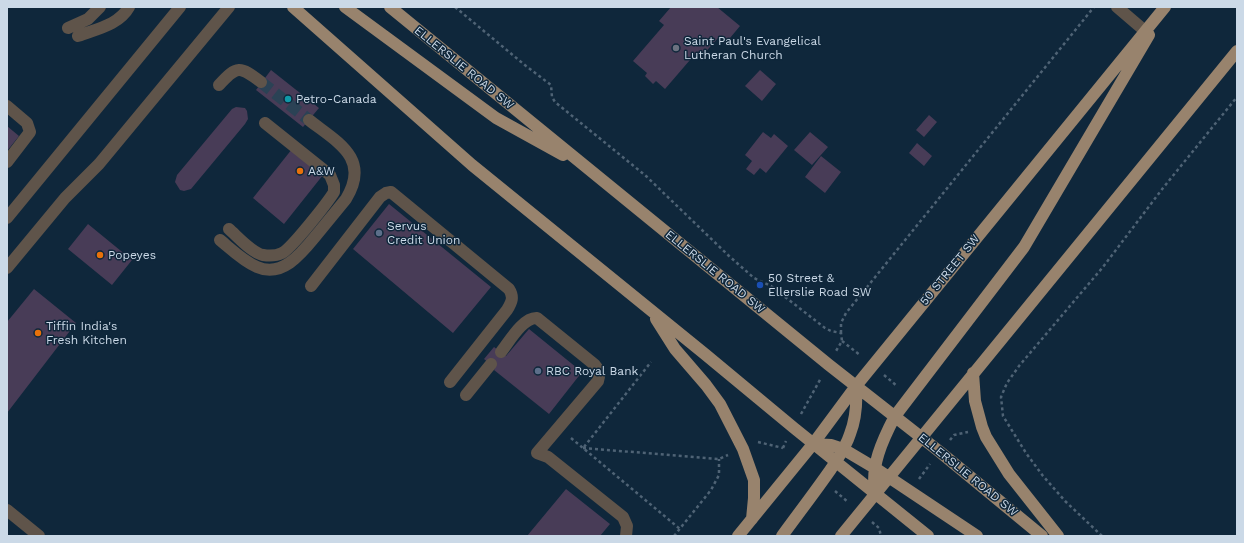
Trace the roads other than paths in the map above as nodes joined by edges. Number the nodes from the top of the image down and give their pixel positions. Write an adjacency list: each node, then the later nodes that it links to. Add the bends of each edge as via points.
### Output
1 (100, 7): 2 (lane, via 73,32 101,27 121,18)
2 (129, 7)
3 (180, 7): 19 (lane)
4 (229, 7): 22 (lane, via 99,164 65,198)
5 (293, 7): 24 (main road, via 472,165)
6 (345, 7): 18 (main road, via 496,118)
7 (390, 7): 18 (main road, ELLERSLIE ROAD SW)
8 (1117, 7): 10 (lane)
9 (1166, 7): 10 (main road, 50 STREET SW); 31 (main road, via 1024,247)
10 (1145, 31): 29 (main road, 50 STREET SW)
11 (1237, 51): 27 (main road)
12 (261, 82): 13 (lane, via 247,72 238,70 228,74)
13 (219, 85)
14 (7, 106): 17 (lane, via 27,123 30,132)
15 (309, 120): 21 (lane, via 344,149 354,162 355,178 346,199 305,250 282,267 264,270 257,267)
16 (265, 123): 20 (lane, via 330,175 334,192 283,253 271,256 259,254)
17 (7, 162)
18 (594, 172): 29 (main road, ELLERSLIE ROAD SW)
19 (7, 218)
20 (229, 229)
21 (220, 240)
22 (7, 268)
23 (311, 286): 28 (lane, via 380,197 391,192 512,294 512,303)
24 (650, 309): 33 (main road); 40 (main road, via 675,349 720,404 740,442 754,480)
25 (501, 352): 42 (lane, via 523,324 537,318 599,370 598,381 537,453 548,457 623,518 627,526)
26 (491, 364): 30 (lane)
27 (973, 373): 32 (main road); 49 (main road, via 976,401 986,437 1009,474)
28 (450, 382)
29 (856, 386): 31 (main road, ELLERSLIE ROAD SW); 33 (main road, 50 STREET SW); 34 (main road, via 854,421)
30 (466, 395)
31 (895, 416): 32 (main road, ELLERSLIE ROAD SW); 36 (main road, via 884,439)
32 (921, 438): 37 (main road); 48 (main road, ELLERSLIE ROAD SW)
33 (813, 444): 34 (main road); 35 (main road); 40 (main road, 50 STREET SW)
34 (843, 449): 35 (main road); 36 (main road)
35 (835, 462): 38 (main road); 44 (main road)
36 (875, 468): 37 (main road); 38 (main road)
37 (888, 477): 38 (main road); 47 (main road)
38 (876, 494): 45 (main road); 46 (main road)
39 (7, 510): 41 (lane)
40 (752, 520): 43 (main road, 50 STREET SW)
41 (39, 536)
42 (626, 536)
43 (738, 536)
44 (782, 536)
45 (841, 536)
46 (928, 536)
47 (977, 536)
48 (1042, 536)
49 (1058, 536)

